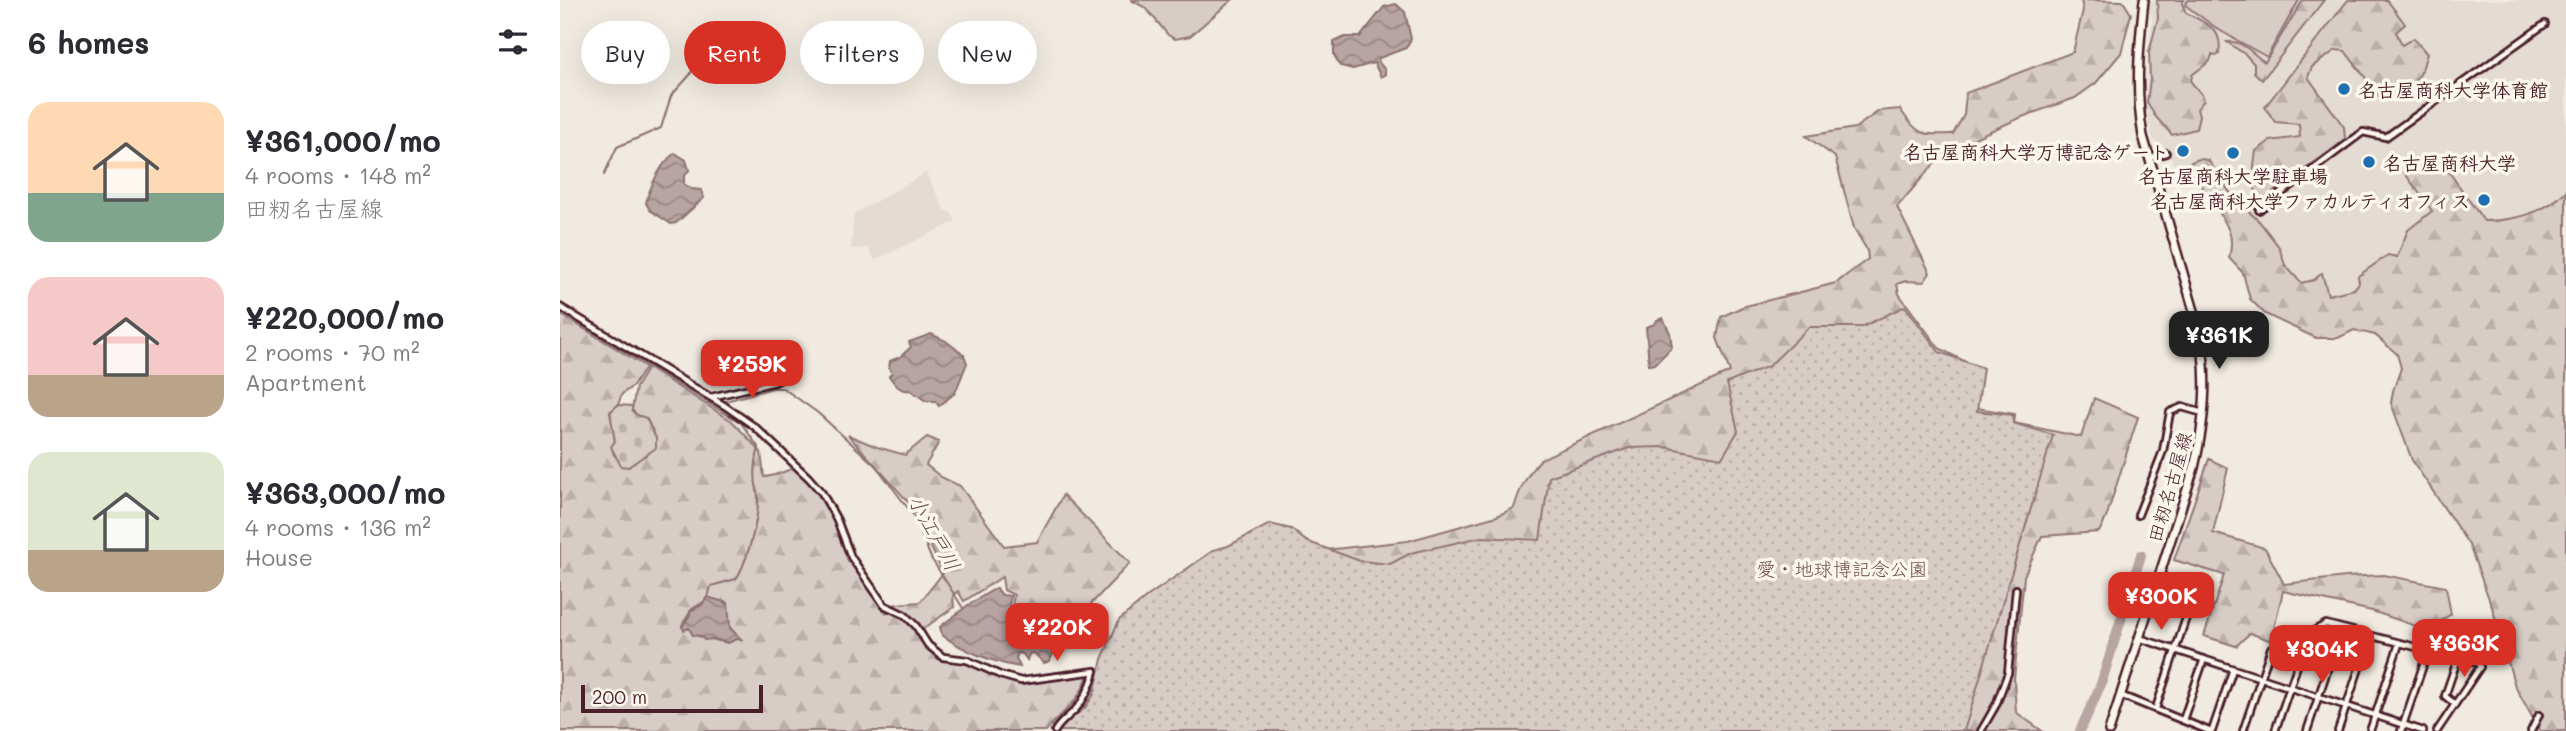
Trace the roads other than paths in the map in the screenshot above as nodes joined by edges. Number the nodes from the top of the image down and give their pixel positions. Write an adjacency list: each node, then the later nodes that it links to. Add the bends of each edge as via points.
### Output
1 (2144, 0): 4 (main road, 田籾名古屋線, via 2138,82)
2 (2544, 24): 5 (street, via 2386,138 2363,132)
3 (2165, 153): 4 (street)
4 (2149, 158): 9 (main road, 田籾名古屋線, via 2199,328 2206,373)
5 (2259, 210)
6 (560, 307): 8 (street)
7 (790, 374): 8 (street)
8 (712, 398): 34 (street, via 755,427 817,486 852,557 880,600 916,625 935,652 1021,681 1095,671 1077,709)
9 (2204, 414): 10 (street, via 2182,407 2170,412 2163,451); 11 (main road, 田籾名古屋線, via 2194,468)
10 (2138, 515)
11 (2157, 580): 15 (main road, 田籾名古屋線); 18 (street, via 2195,591)
12 (2016, 589): 35 (street, via 2008,673)
13 (2341, 629): 14 (street); 24 (street, via 2326,624 2308,634); 26 (street)
14 (2370, 636): 16 (street); 28 (street)
15 (2138, 638): 18 (street); 25 (main road, 田籾名古屋線)
16 (2399, 643): 19 (street); 31 (street)
17 (2271, 648): 23 (street)
18 (2176, 649): 21 (street); 29 (street)
19 (2428, 651): 20 (street); 33 (street)
20 (2458, 658): 27 (street, via 2445,696); 27 (street, via 2480,667)
21 (2204, 660): 22 (street); 32 (street)
22 (2233, 669): 23 (street); 37 (street)
23 (2262, 678): 24 (street); 38 (street)
24 (2290, 688): 26 (street); 39 (street)
25 (2119, 695): 29 (street); 36 (main road, 田籾名古屋線)
26 (2319, 697): 28 (street); 40 (street)
27 (2455, 704): 45 (street)
28 (2346, 706): 31 (street); 41 (street)
29 (2156, 708): 32 (street)
30 (2539, 715): 46 (street)
31 (2375, 716): 33 (street); 42 (street)
32 (2183, 720): 37 (street)
33 (2404, 724): 43 (street); 44 (street)
34 (1055, 731)
35 (1981, 731)
36 (2109, 731)
37 (2211, 731)
38 (2243, 731)
39 (2275, 731)
40 (2307, 731)
41 (2338, 731)
42 (2370, 731)
43 (2401, 731)
44 (2423, 731)
45 (2437, 731)
46 (2530, 731)

